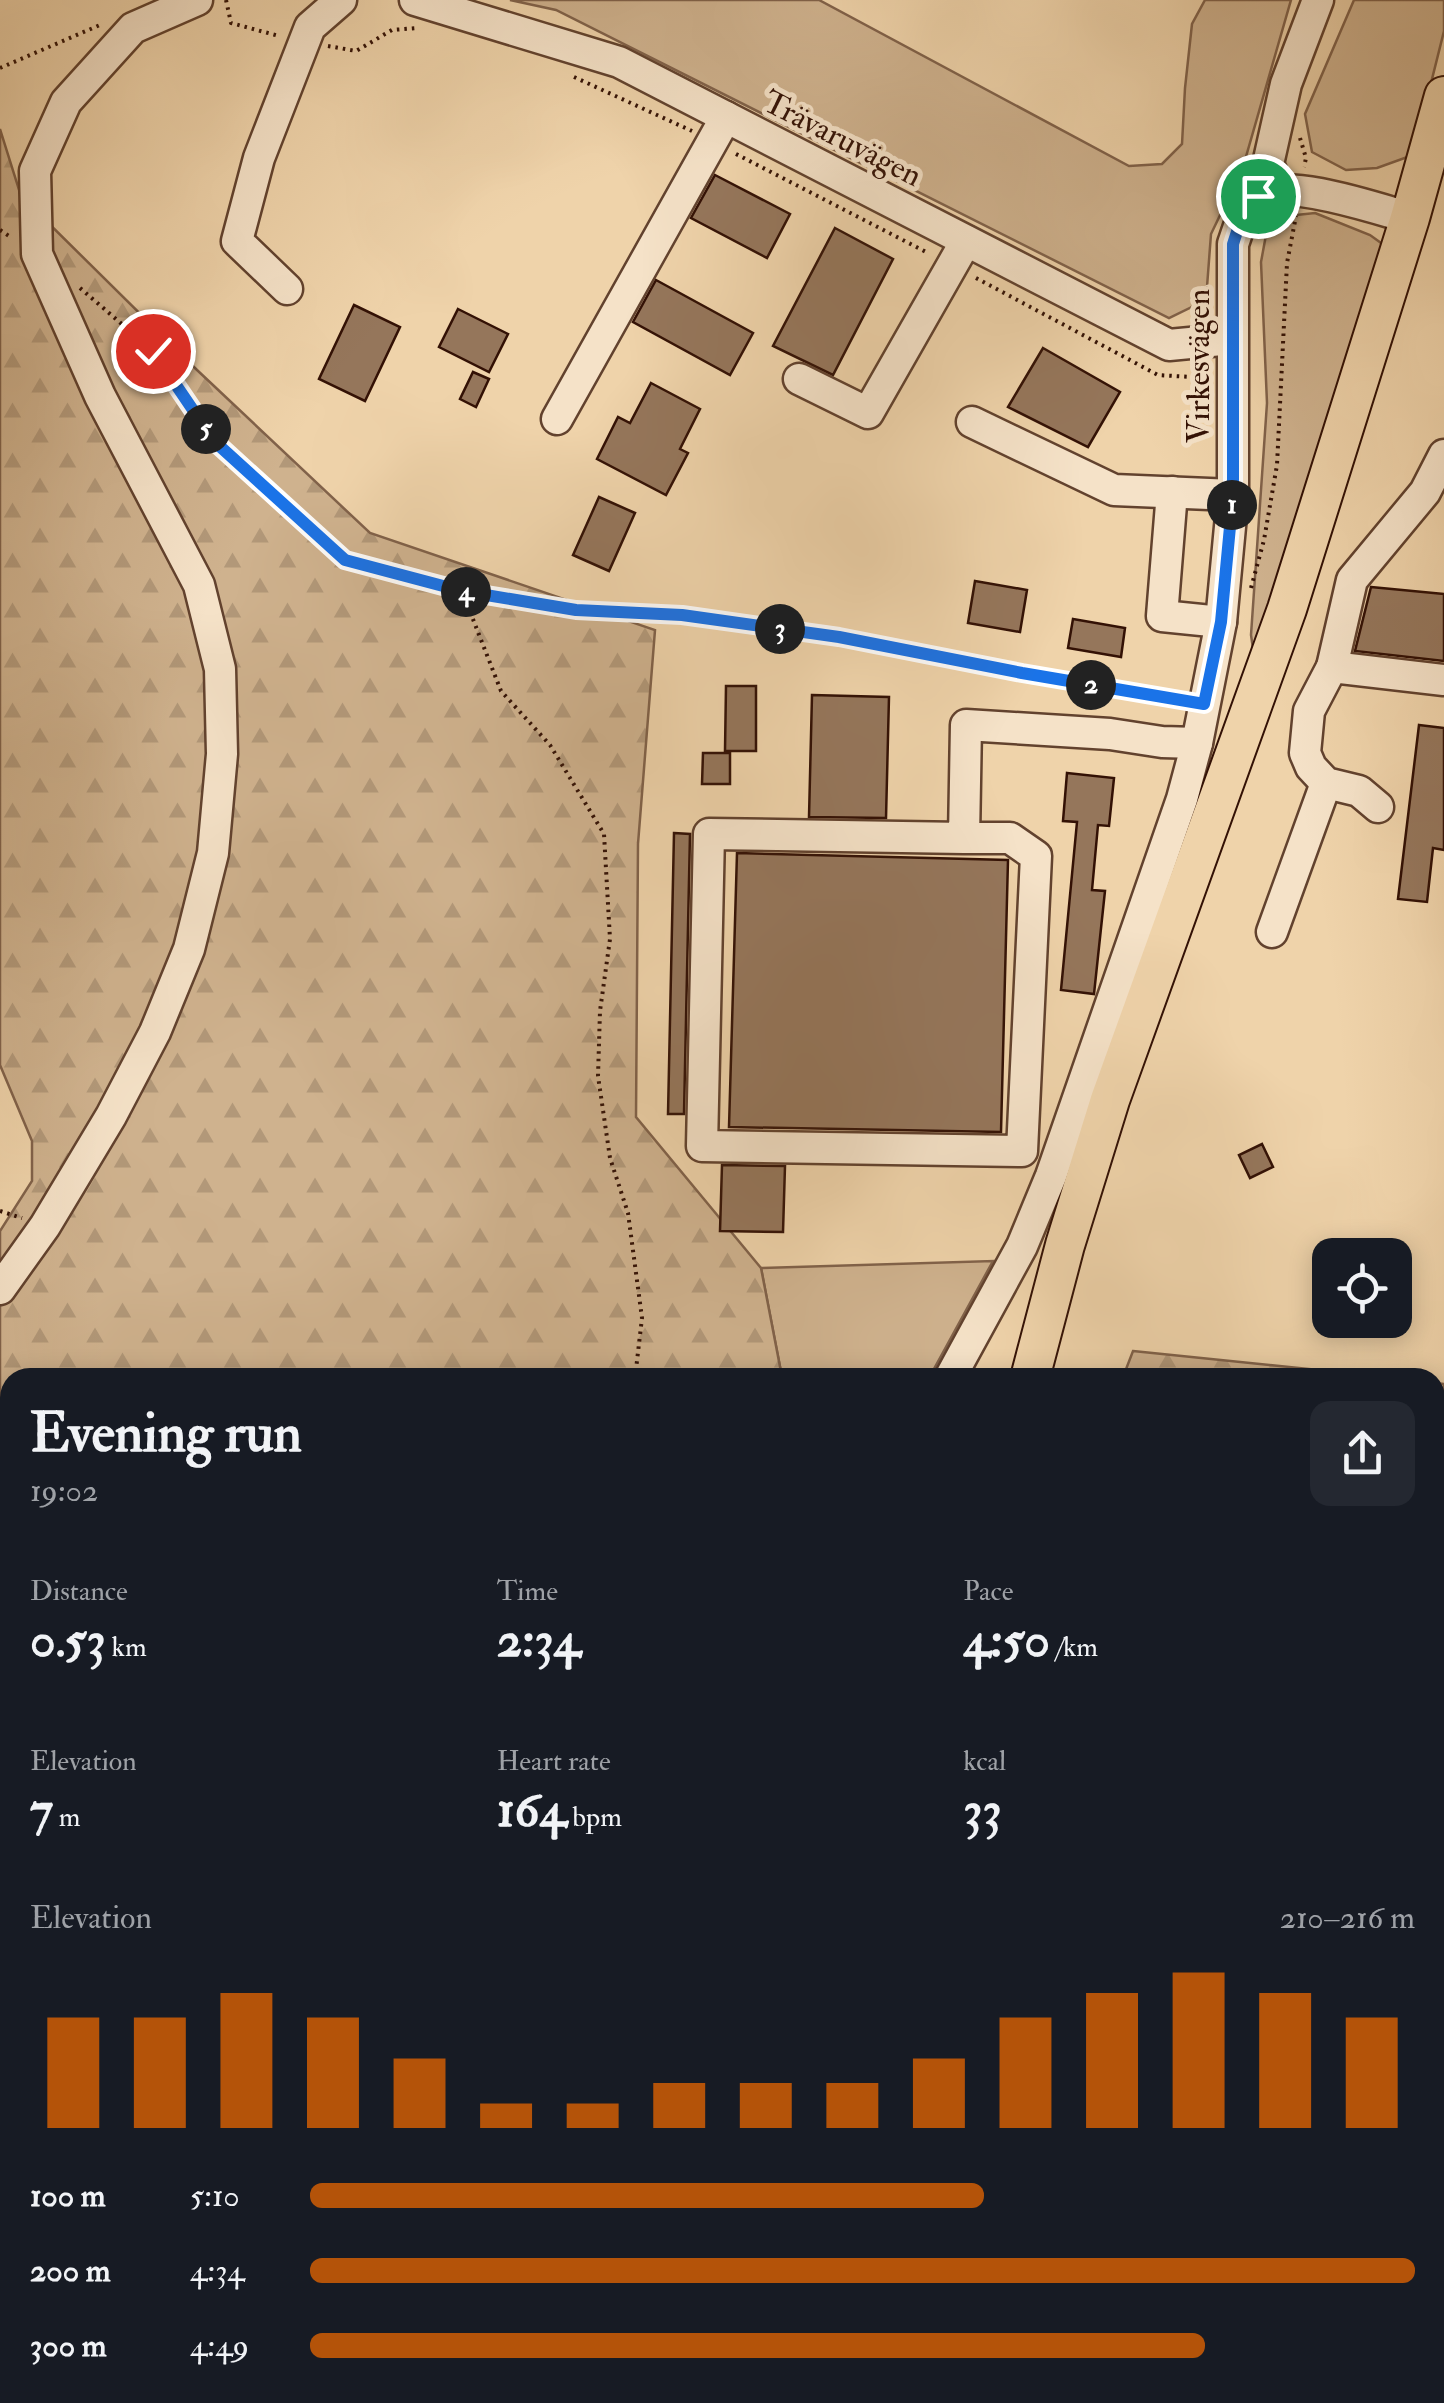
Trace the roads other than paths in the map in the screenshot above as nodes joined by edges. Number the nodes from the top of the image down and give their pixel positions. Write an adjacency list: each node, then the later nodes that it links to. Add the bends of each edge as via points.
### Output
1 (197, 0): 26 (street, via 133,28 66,102 35,171 37,254 100,396 198,585 220,669 222,754 213,852 189,948 154,1032 111,1116)
2 (341, 0): 10 (street, via 310,27 258,158 237,241)
3 (415, 0): 6 (street, Trävaruvägen, via 619,62)
4 (1318, 0): 7 (street, via 1286,84 1268,164)
5 (1444, 96): 8 (main road)
6 (726, 117): 9 (street, Trävaruvägen); 13 (street)
7 (1290, 189): 8 (street); 11 (street, Virkesvägen, via 1258,196 1243,213 1233,244)
8 (1410, 218): 28 (main road, via 1288,610 1110,1100)
9 (966, 240): 11 (street, Trävaruvägen, via 1170,345); 12 (street, via 868,412)
10 (288, 289)
11 (1232, 339): 17 (street, Virkesvägen)
12 (799, 379)
13 (558, 419)
14 (972, 422): 16 (street, via 1114,490)
15 (1444, 455): 19 (street, via 1426,492 1352,580)
16 (1172, 492): 17 (street); 18 (street, via 1162,616)
17 (1233, 495): 18 (street, Virkesvägen)
18 (1221, 622): 21 (street, Virkesvägen)
19 (1332, 667): 20 (street); 22 (street, via 1309,710 1306,752)
20 (1444, 680)
21 (1196, 743): 24 (street, via 966,725); 27 (street, Virkesvägen, via 1051,1176 1022,1246)
22 (1326, 782): 23 (street, via 1359,791); 25 (street)
23 (1378, 807)
24 (964, 838): 24 (street, via 709,834 702,1146 1022,1151 1036,856 1010,838)
25 (1272, 932)
26 (0, 1289)
27 (955, 1368)
28 (1033, 1368)

